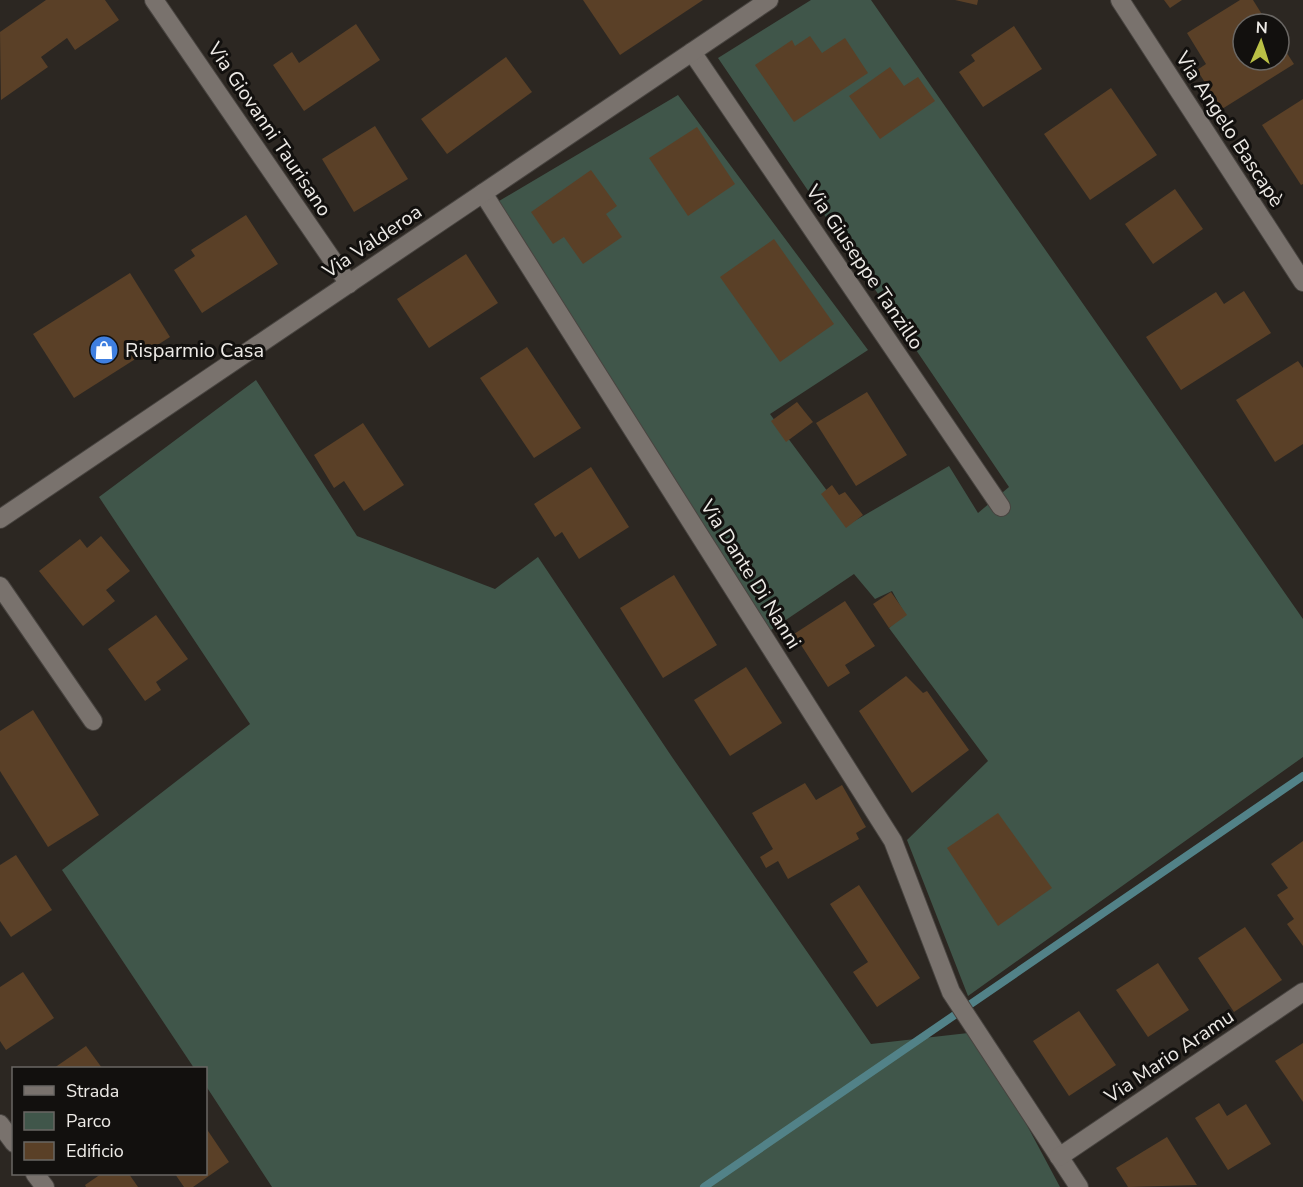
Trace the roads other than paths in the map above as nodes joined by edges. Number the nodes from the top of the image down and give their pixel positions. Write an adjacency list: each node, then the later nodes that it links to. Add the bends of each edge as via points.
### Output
1 (154, 0): 7 (street, Via Giovanni Taurisano)
2 (769, 0): 4 (street, Via Valderoa)
3 (1120, 0): 6 (street, Via Angelo Bascapè)
4 (692, 52): 5 (street, Via Valderoa); 8 (street, Via Giuseppe Tanzillo)
5 (483, 193): 7 (street, Via Valderoa); 15 (street, Via Dante Di Nanni, via 893,841 951,992)
6 (1303, 282)
7 (349, 284): 9 (street, Via Valderoa)
8 (1001, 507)
9 (1, 516)
10 (0, 586): 11 (street)
11 (93, 721)
12 (1303, 992): 15 (street, Via Mario Aramu)
13 (0, 1124): 14 (street)
14 (12, 1140)
15 (1059, 1157): 16 (street, Via Dante Di Nanni)
16 (1079, 1187)

